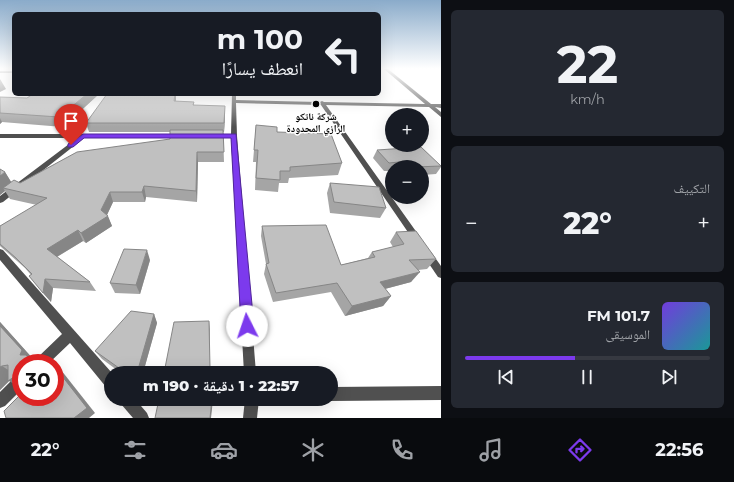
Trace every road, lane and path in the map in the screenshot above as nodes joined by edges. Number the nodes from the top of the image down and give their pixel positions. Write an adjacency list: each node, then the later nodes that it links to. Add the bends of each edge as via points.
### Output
1 (410, 89): 4 (street)
2 (234, 97): 3 (street); 11 (street)
3 (322, 102): 4 (street); 14 (street)
4 (431, 106): 5 (street); 6 (street)
5 (441, 106)
6 (441, 115)
7 (0, 136): 8 (street)
8 (83, 136): 9 (street); 12 (street)
9 (186, 136)
10 (202, 136): 11 (street)
11 (234, 136): 17 (street)
12 (0, 200)
13 (0, 253): 15 (street)
14 (441, 274)
15 (70, 335): 16 (street); 18 (street)
16 (50, 354)
17 (250, 366)
18 (104, 374)
19 (12, 390): 22 (street)
20 (441, 393): 21 (street)
21 (338, 394)
22 (0, 401)
23 (132, 406): 25 (street)
24 (251, 406): 26 (street)
25 (142, 418)
26 (250, 418)

